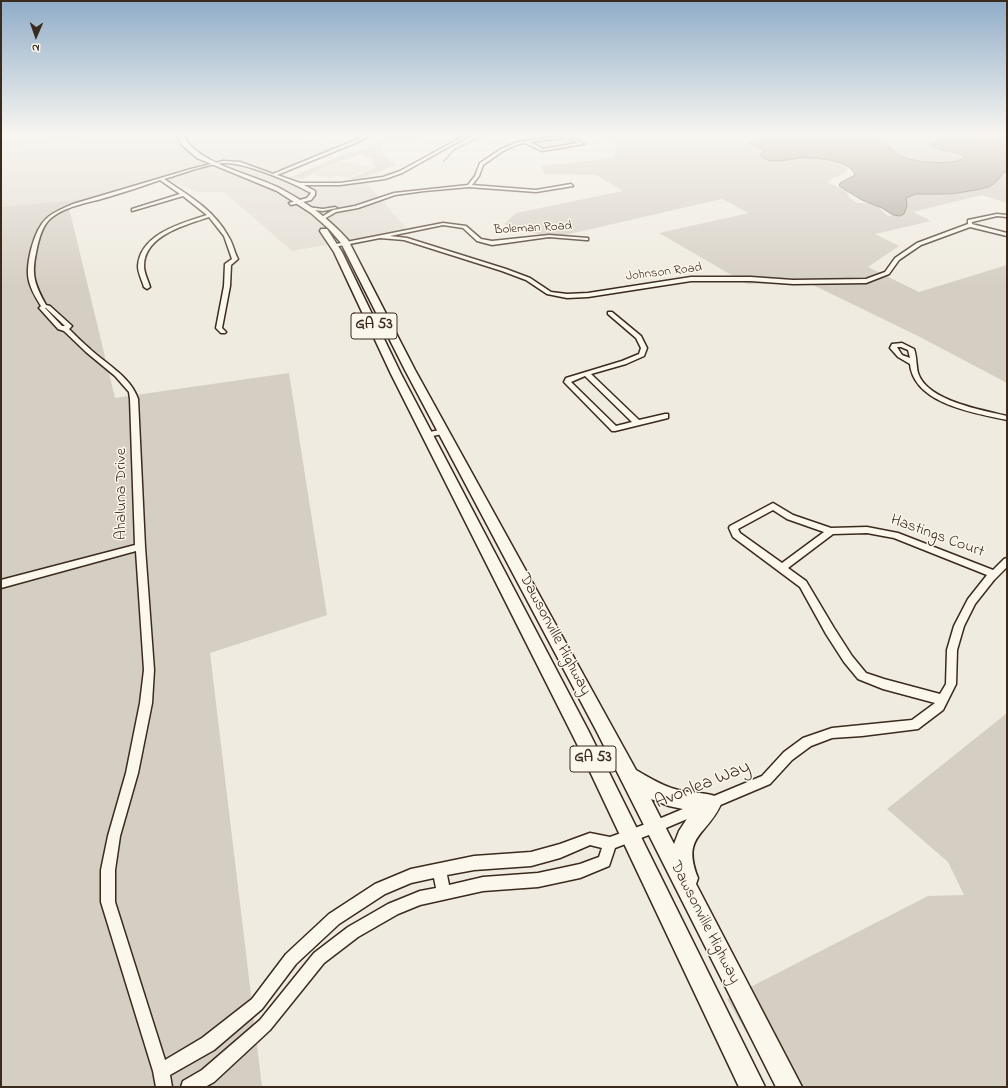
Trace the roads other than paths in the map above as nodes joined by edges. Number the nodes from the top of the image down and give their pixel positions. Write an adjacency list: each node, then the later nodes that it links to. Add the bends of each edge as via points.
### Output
1 (137, 186): 33 (street, Ahaluna Drive, via 78,205 46,221 38,236 31,278 44,306 42,308 60,328 66,329 132,392 136,424)
2 (172, 186): 9 (street)
3 (255, 186): 11 (main road, GA 53)
4 (268, 186): 11 (main road, Dawsonville Highway / GA 53, via 279,190)
5 (302, 186): 11 (street, via 314,194 309,199)
6 (469, 186): 7 (street, via 536,191); 8 (street)
7 (566, 186)
8 (409, 191): 10 (street); 10 (street)
9 (184, 194): 14 (street); 15 (street)
10 (390, 194): 13 (street)
11 (294, 203): 12 (main road, Dawsonville Highway / GA 53); 22 (main road, Dawsonville Highway / GA 53)
12 (307, 208): 13 (street); 17 (main road, Dawsonville Highway / GA 53)
13 (344, 208): 17 (street)
14 (134, 210)
15 (210, 215): 23 (street, via 170,230 150,244 141,261 141,271); 25 (street, via 226,235 235,259 228,264 227,286 219,328)
16 (1007, 216): 18 (street, Johnson Road, via 997,215 970,221)
17 (322, 218): 22 (main road, Dawsonville Highway / GA 53)
18 (970, 225): 19 (street); 20 (street, Johnson Road, via 919,244 897,259 887,273 866,281 691,279 567,296 549,293 528,279 504,270 405,239)
19 (1007, 235)
20 (379, 236): 21 (street, Boleman Road, via 443,224 464,227 479,240 492,243 550,236); 22 (street, Boleman Road)
21 (586, 239)
22 (340, 244): 31 (main road, Dawsonville Highway / GA 53, via 410,370); 31 (main road, Dawsonville Highway / GA 53, via 396,374)
23 (147, 287)
24 (610, 313): 27 (street, via 639,337 644,348 642,355 613,367)
25 (223, 332)
26 (914, 363): 29 (street, via 915,373 922,386 932,394)
27 (586, 373): 30 (street); 30 (street, via 568,379 567,382 615,429)
28 (665, 416): 30 (street)
29 (1007, 418)
30 (637, 423)
31 (436, 433): 39 (main road, Dawsonville Highway / GA 53); 42 (main road, Dawsonville Highway / GA 53)
32 (831, 531): 35 (street); 35 (street, Hastings Court, via 790,517 773,506 733,528 736,535); 36 (street, Hastings Court, via 867,530 895,535)
33 (140, 547): 37 (street, Ahaluna Drive); 47 (street, via 149,670 146,703 132,773 114,836 108,870 108,902)
34 (1007, 561): 36 (street, Avonlea Way)
35 (782, 568): 38 (street, Hastings Court, via 803,584 837,642 862,676)
36 (994, 574): 38 (street, Avonlea Way, via 971,602 959,626 952,650 951,684)
37 (1, 584)
38 (942, 700): 40 (street, Avonlea Way, via 940,706 914,725 832,733 807,742 788,756 766,780)
39 (629, 776): 40 (main road, via 646,788 665,796 685,802); 41 (main road, Dawsonville Highway / GA 53)
40 (711, 804): 41 (street, Avonlea Way); 46 (main road, via 684,840 682,853 685,874 722,948)
41 (654, 827): 42 (street, Avonlea Way); 46 (main road, Dawsonville Highway / GA 53)
42 (630, 835): 43 (street, Avonlea Way); 50 (main road, Dawsonville Highway / GA 53)
43 (610, 843): 44 (street, via 590,839 531,859 474,863); 45 (street, via 604,861 580,871 538,880 483,884)
44 (440, 870): 45 (street); 47 (street, via 411,876 380,889 334,919 291,959 257,1004 208,1044)
45 (443, 893): 49 (street, via 393,908 353,932 319,958 264,1025 244,1045 208,1076)
46 (728, 970): 51 (main road, Dawsonville Highway / GA 53)
47 (161, 1072): 48 (street)
48 (164, 1087)
49 (189, 1087)
50 (752, 1087)
51 (789, 1087)

